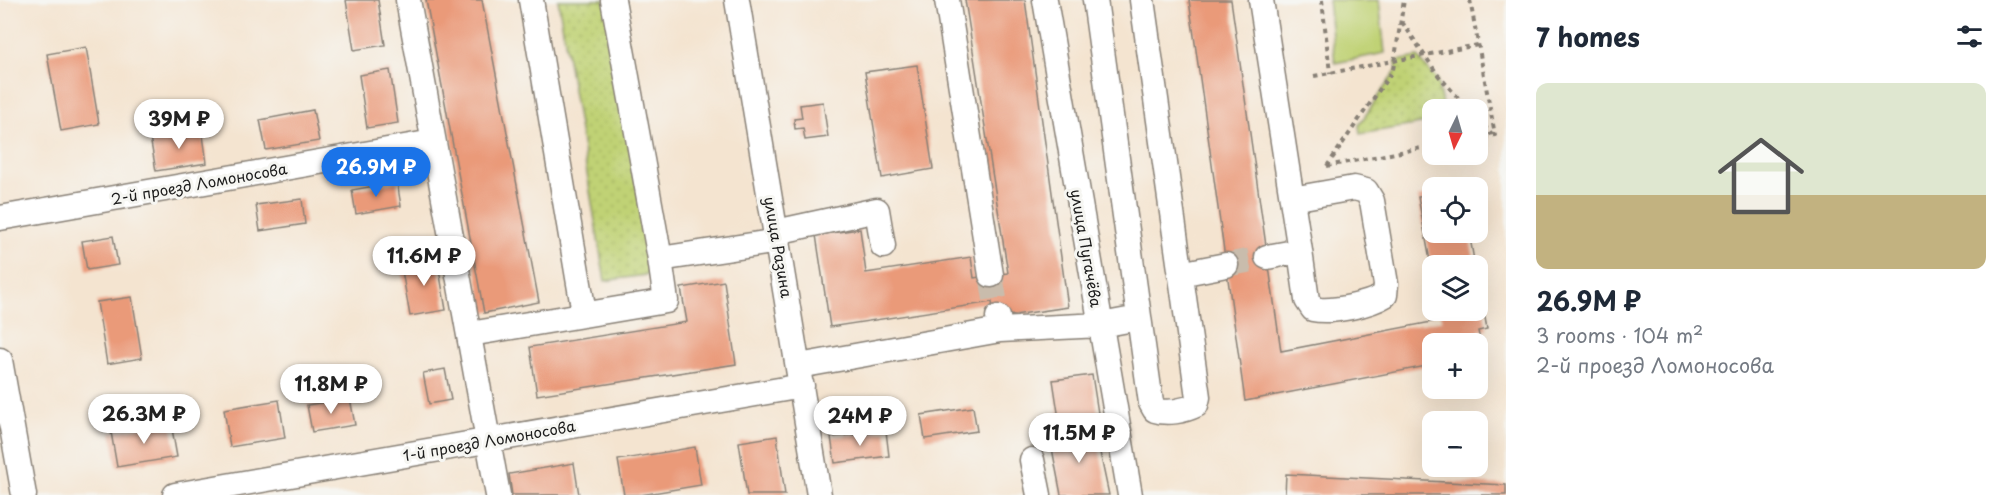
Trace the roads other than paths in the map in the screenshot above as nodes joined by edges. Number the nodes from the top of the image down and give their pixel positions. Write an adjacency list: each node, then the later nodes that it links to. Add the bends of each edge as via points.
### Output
1 (408, 0): 10 (street)
2 (531, 0): 21 (street)
3 (613, 0): 17 (street)
4 (737, 0): 13 (street, улица Разина)
5 (947, 0): 20 (street)
6 (1045, 0): 23 (street, улица Пугачёва)
7 (1095, 0): 22 (street)
8 (1142, 0): 19 (street)
9 (1262, 0): 11 (street)
10 (433, 142): 12 (street, 2-й проезд Ломоносова); 24 (street)
11 (1292, 199): 15 (street); 15 (street, via 1354,188 1366,191 1372,201 1385,295 1375,301 1322,311 1313,309 1307,300)
12 (0, 218)
13 (777, 237): 14 (street, via 877,210); 17 (street); 26 (street, улица Разина)
14 (883, 246)
15 (1300, 251): 16 (street)
16 (1267, 257)
17 (660, 259): 21 (street, via 666,301)
18 (1226, 265): 19 (street)
19 (1180, 274): 22 (street, via 1196,405 1188,409 1155,410)
20 (991, 275)
21 (584, 314): 24 (street)
22 (1139, 318): 23 (street, 1-й проезд Ломоносова)
23 (1101, 325): 26 (street, 1-й проезд Ломоносова, via 999,324); 36 (street, улица Пугачёва)
24 (470, 334): 28 (street)
25 (0, 360): 27 (street)
26 (800, 376): 28 (street, 1-й проезд Ломоносова); 34 (street, улица Разина)
27 (6, 429): 31 (street)
28 (489, 441): 30 (street, 1-й проезд Ломоносова); 33 (street)
29 (1032, 460): 35 (street)
30 (291, 485): 32 (street, 1-й проезд Ломоносова)
31 (24, 495)
32 (175, 495)
33 (498, 495)
34 (819, 495)
35 (1039, 495)
36 (1130, 495)

